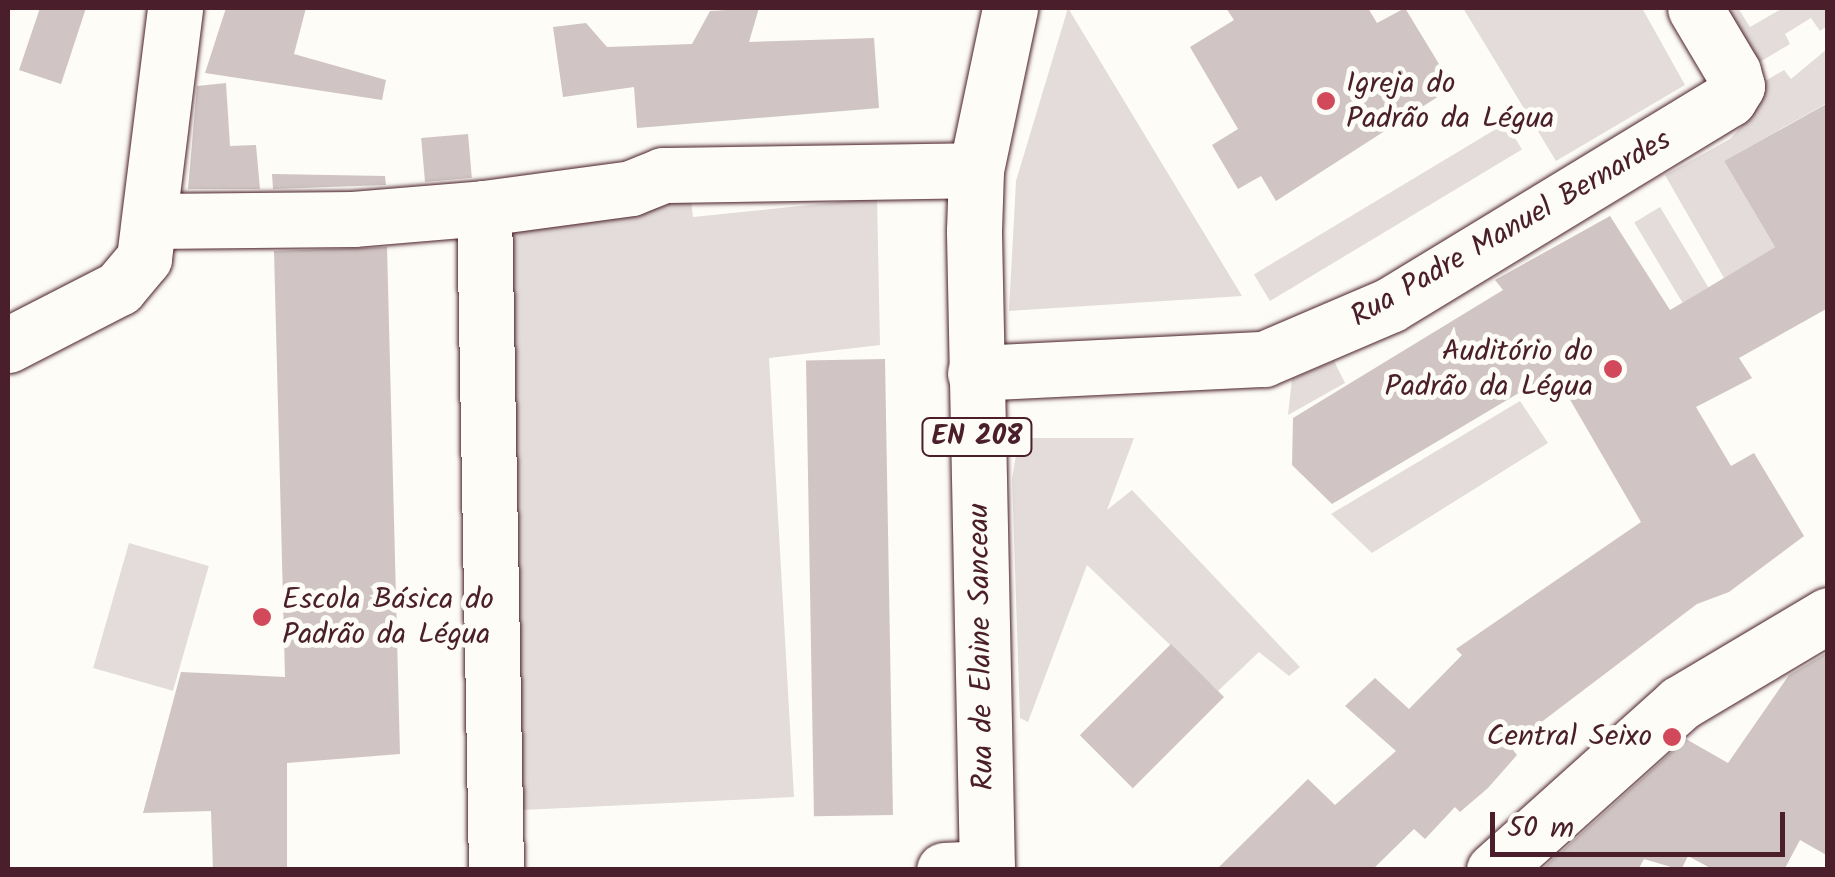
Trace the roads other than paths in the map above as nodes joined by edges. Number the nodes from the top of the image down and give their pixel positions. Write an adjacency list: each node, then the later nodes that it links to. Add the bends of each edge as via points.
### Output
1 (174, 8): 6 (street)
2 (1010, 8): 4 (street, Rua de Elaine Sanceau / EN 208)
3 (1695, 8): 8 (street, Rua Padre Manuel Bernardes, via 1737,86 1694,125 1390,305 1264,359)
4 (976, 170): 5 (street, via 663,175 632,188); 8 (street, Rua de Elaine Sanceau / EN 208)
5 (484, 208): 6 (street, via 313,221); 11 (street)
6 (152, 221): 7 (street, via 144,258 126,282)
7 (8, 345)
8 (975, 373): 10 (street, Rua de Elaine Sanceau / EN 208)
9 (1828, 615): 12 (street, via 1680,703)
10 (972, 869)
11 (496, 870)
12 (1494, 870)

